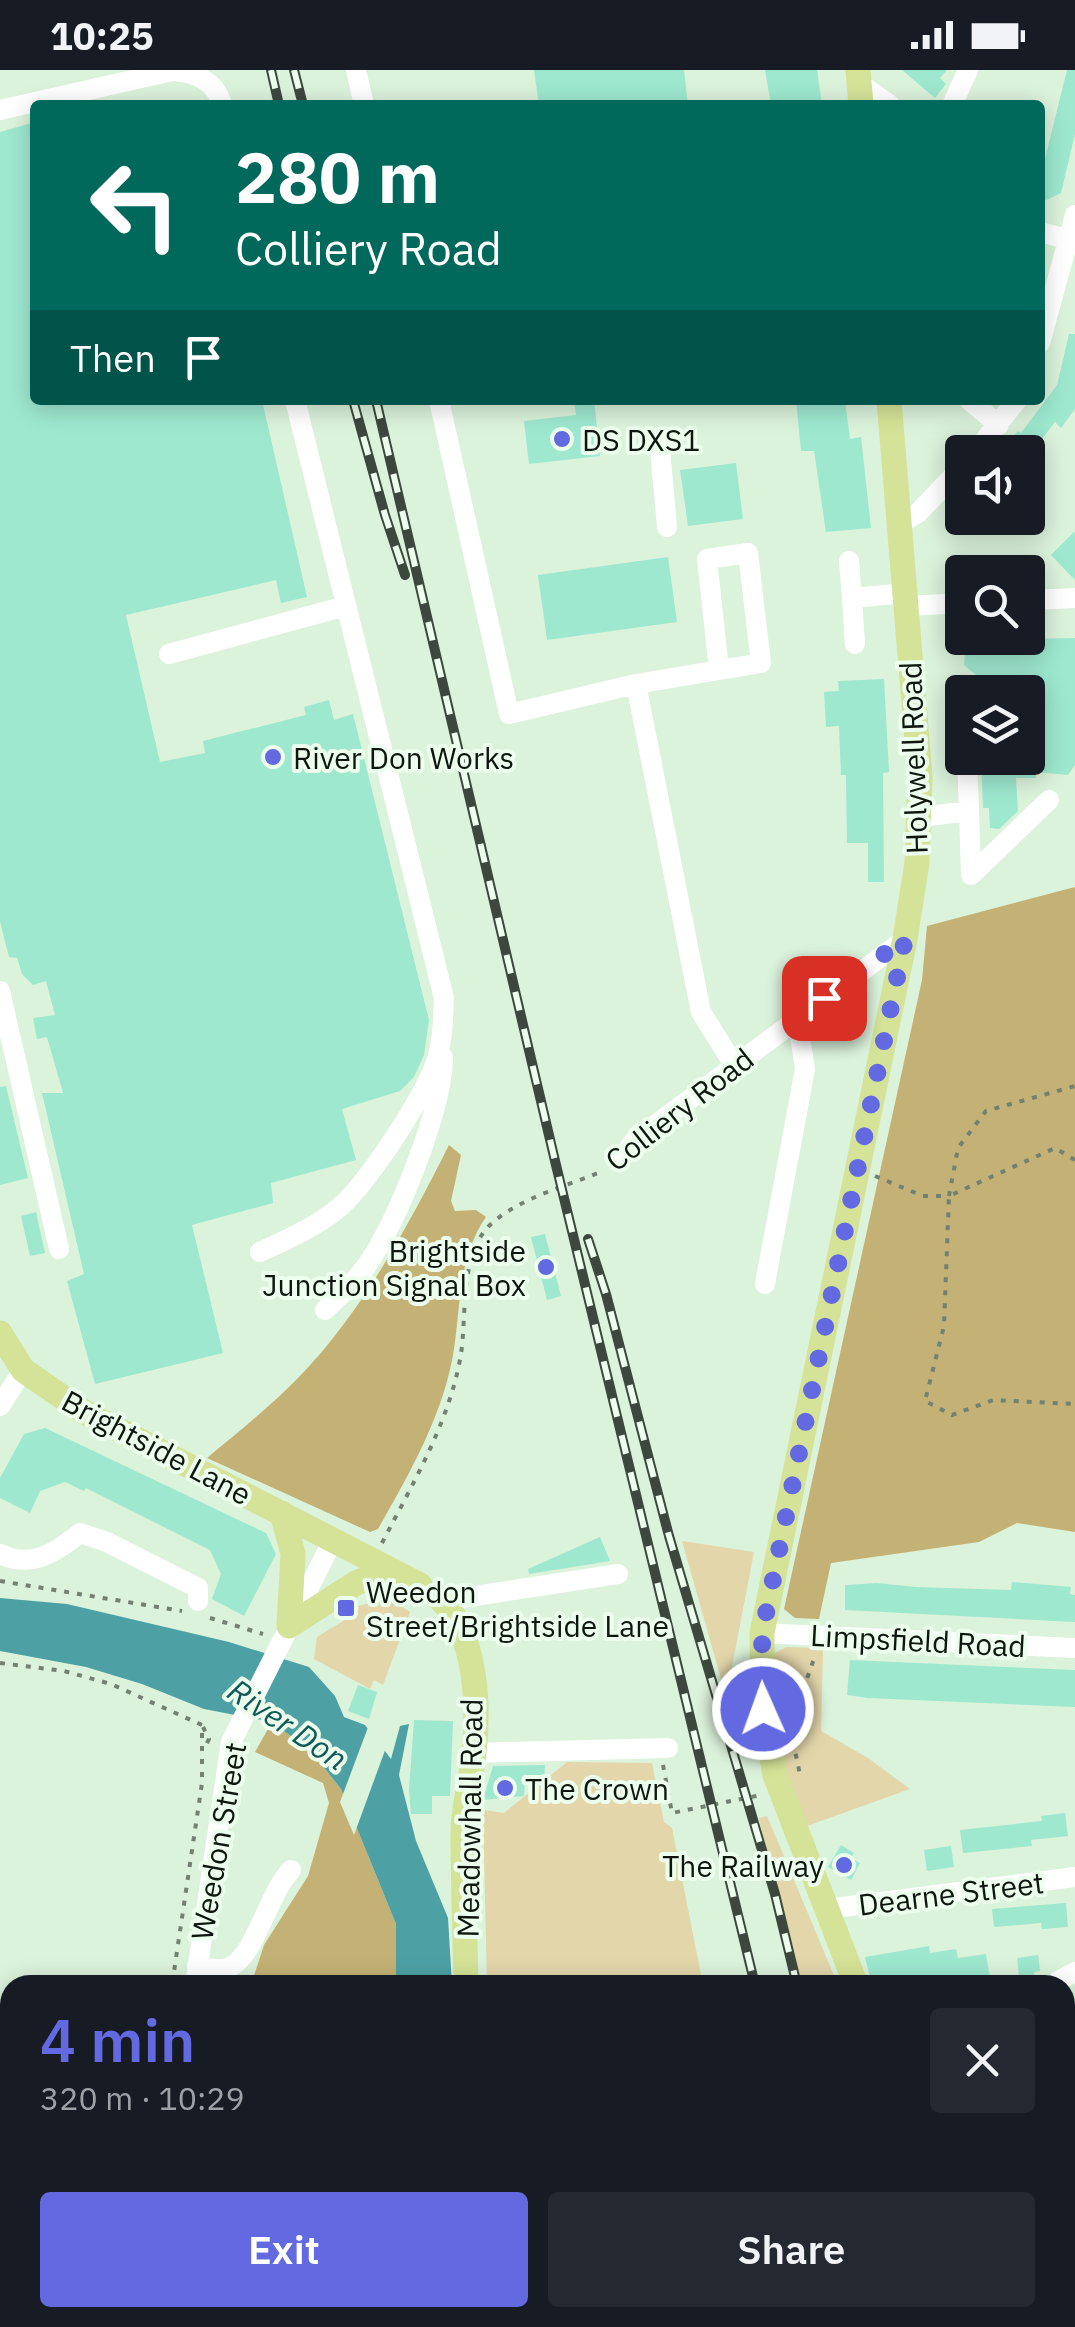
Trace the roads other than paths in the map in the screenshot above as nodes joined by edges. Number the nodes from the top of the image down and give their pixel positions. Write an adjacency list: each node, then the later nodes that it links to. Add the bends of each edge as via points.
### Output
1 (356, 70): 6 (street)
2 (968, 70): 8 (street)
3 (859, 86): 7 (street)
4 (44, 100): 5 (street, via 172,71 209,83)
5 (219, 100)
6 (363, 100)
7 (882, 100)
8 (955, 100)
9 (30, 103): 10 (street)
10 (0, 110)
11 (1075, 215): 13 (street)
12 (1045, 233): 13 (street)
13 (1072, 241): 14 (street)
14 (1045, 327)
15 (296, 405): 32 (street)
16 (440, 405): 36 (street, via 471,508 509,714)
17 (888, 405): 24 (main road, Holywell Road)
18 (975, 405): 20 (street)
19 (1013, 405): 20 (street)
20 (999, 425): 21 (street)
21 (990, 435)
22 (659, 437): 25 (street)
23 (945, 485): 24 (street)
24 (900, 523): 29 (main road, Holywell Road)
25 (667, 527)
26 (849, 562): 27 (street)
27 (852, 598): 29 (street); 33 (street)
28 (1075, 598): 30 (street)
29 (906, 599): 31 (street); 40 (main road, Holywell Road)
30 (1045, 599)
31 (945, 602)
32 (346, 606): 34 (street); 44 (street, via 444,998)
33 (854, 644)
34 (169, 654)
35 (719, 670): 35 (street, via 708,559 748,553 761,662); 36 (street)
36 (636, 684): 45 (street, via 701,1012)
37 (967, 775): 39 (street)
38 (1049, 800): 39 (street, via 971,875)
39 (969, 811): 40 (street)
40 (920, 817): 41 (main road, Holywell Road)
41 (905, 939): 43 (street, Colliery Road); 61 (main road, Holywell Road)
42 (0, 992): 47 (street)
43 (798, 1017): 45 (street, Colliery Road); 49 (street, via 805,1070)
44 (442, 1035): 48 (street, via 436,1063 407,1116 342,1205); 50 (street, via 440,1094 382,1240)
45 (734, 1064): 46 (street, Colliery Road, via 635,1140)
46 (618, 1162)
47 (59, 1250)
48 (260, 1252)
49 (764, 1284)
50 (325, 1310)
51 (0, 1333): 52 (main road, Brightside Lane)
52 (23, 1370): 53 (street); 54 (main road, Brightside Lane, via 84,1412)
53 (0, 1406)
54 (282, 1513): 55 (main road, Brightside Lane); 62 (main road, via 293,1554)
55 (333, 1540): 57 (main road); 62 (street, Weedon Street)
56 (0, 1554): 60 (street, via 18,1562 54,1554 80,1533 198,1588)
57 (382, 1565): 59 (main road); 62 (main road)
58 (618, 1574): 59 (street)
59 (434, 1595): 64 (main road, Meadowhall Road, via 457,1622 470,1667)
60 (198, 1601)
61 (762, 1633): 63 (street, Limpsfield Road); 68 (main road, Holywell Road, via 768,1742 790,1784)
62 (280, 1634): 69 (street, Weedon Street, via 231,1742)
63 (1075, 1648)
64 (474, 1753): 65 (street); 71 (main road, Meadowhall Road, via 464,1826)
65 (665, 1753)
66 (292, 1870): 70 (street, via 238,1962)
67 (1075, 1878): 68 (street, Dearne Street)
68 (826, 1909): 72 (main road, Holywell Road)
69 (196, 1975)
70 (200, 1975)
71 (466, 1975)
72 (852, 1975)

